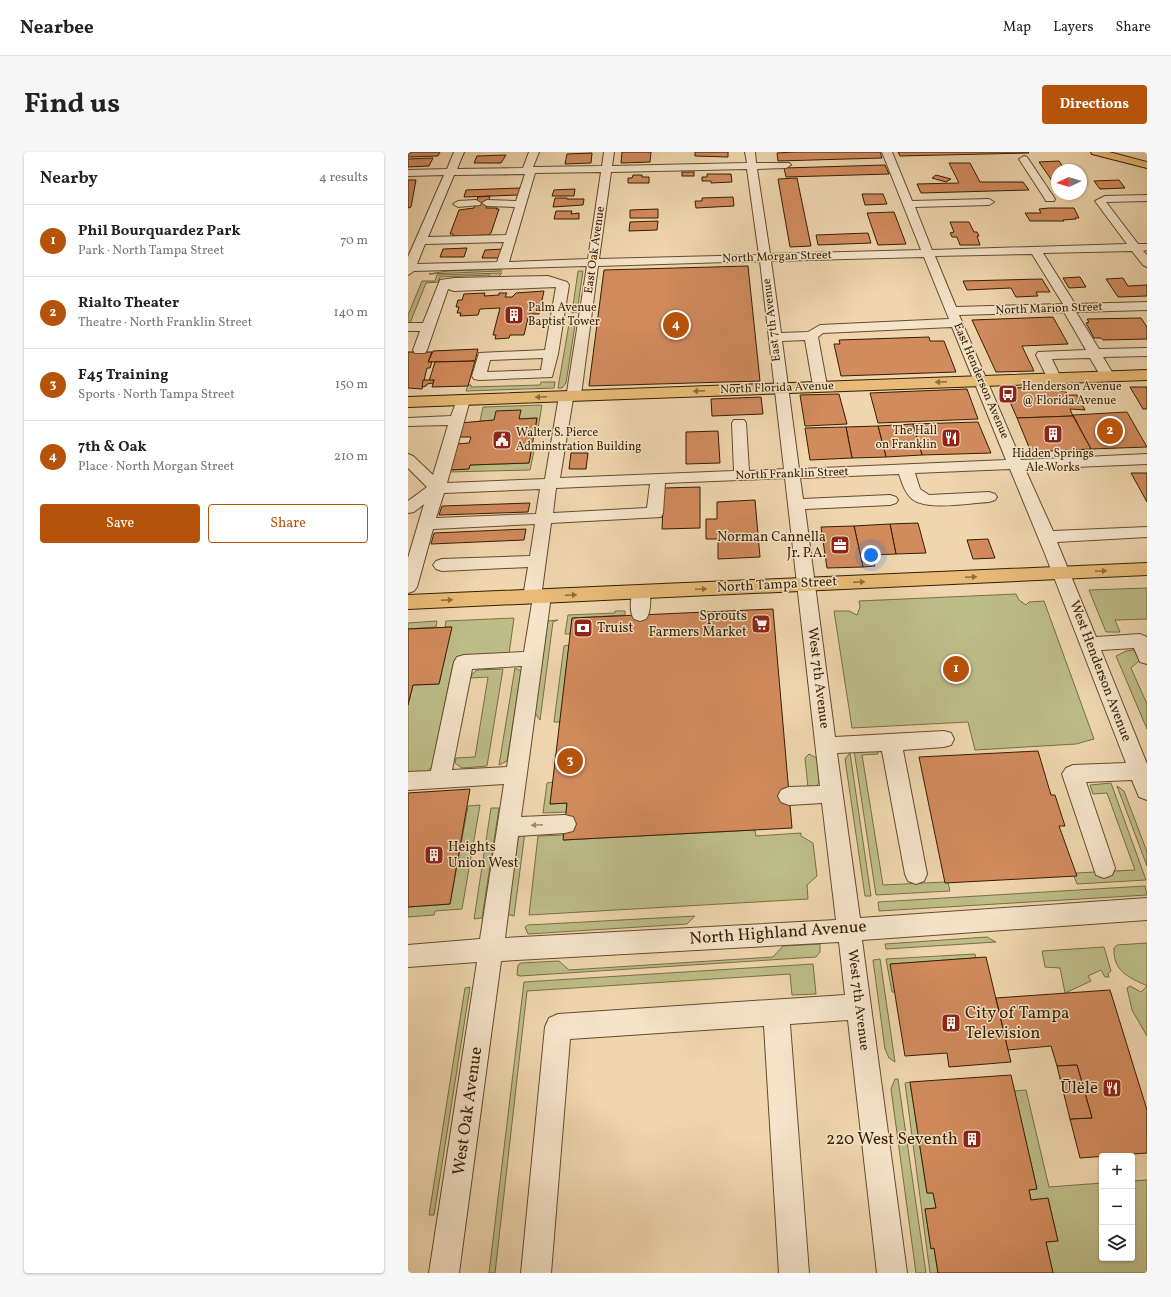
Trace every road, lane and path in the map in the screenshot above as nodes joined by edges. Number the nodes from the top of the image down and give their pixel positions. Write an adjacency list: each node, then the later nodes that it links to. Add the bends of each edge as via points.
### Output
1 (459, 152): 15 (street)
2 (534, 152): 14 (street)
3 (609, 152): 13 (street, East Oak Avenue)
4 (750, 152): 12 (street, East 7th Avenue)
5 (887, 152): 24 (street, East Henderson Avenue)
6 (1096, 152): 11 (main road)
7 (1124, 152): 8 (main road)
8 (1147, 155)
9 (1024, 159): 18 (street)
10 (786, 165): 12 (street)
11 (1147, 165)
12 (752, 166): 13 (street, via 679,162); 31 (street, East 7th Avenue)
13 (606, 168): 14 (street); 32 (street, East Oak Avenue)
14 (529, 170): 15 (street); 23 (street)
15 (450, 172): 16 (street); 26 (street)
16 (408, 173)
17 (1147, 198): 27 (street, via 1101,200)
18 (1050, 199)
19 (989, 202): 24 (street)
20 (476, 203): 22 (street)
21 (487, 203): 23 (street)
22 (458, 204)
23 (522, 204): 25 (street)
24 (908, 204): 30 (street, East Henderson Avenue)
25 (510, 238): 26 (street); 35 (street)
26 (421, 241): 36 (street)
27 (1135, 247): 28 (street, North Morgan Street); 29 (street, North Morgan Street); 33 (street)
28 (1147, 247)
29 (1035, 250): 30 (street, North Morgan Street); 40 (street)
30 (928, 253): 31 (street, North Morgan Street); 42 (street, East Henderson Avenue)
31 (765, 257): 32 (street, North Morgan Street); 45 (street, East 7th Avenue)
32 (593, 263): 34 (street, North Morgan Street); 41 (street, East Oak Avenue)
33 (1147, 263)
34 (524, 265): 35 (street, North Morgan Street); 38 (street)
35 (505, 266): 36 (street, North Morgan Street); 37 (street)
36 (408, 269)
37 (505, 283): 38 (street); 44 (street, via 444,284)
38 (519, 283): 41 (street, via 563,285)
39 (1147, 306): 40 (street, North Marion Street)
40 (1069, 308): 42 (street, North Marion Street); 50 (street)
41 (572, 315): 49 (street); 57 (street, East Oak Avenue)
42 (954, 317): 46 (street, North Marion Street, via 826,327); 54 (street, East Henderson Avenue)
43 (408, 327): 44 (street)
44 (428, 327): 47 (street)
45 (774, 336): 46 (street); 56 (street, East 7th Avenue)
46 (811, 336): 55 (street)
47 (420, 350)
48 (1147, 352): 50 (street)
49 (551, 354): 49 (street, via 547,374 479,376 484,356)
50 (1095, 354): 52 (street); 53 (street, via 1042,355)
51 (1147, 375): 52 (main road, North Florida Avenue)
52 (1108, 376): 53 (main road, North Florida Avenue)
53 (1054, 378): 54 (main road, North Florida Avenue)
54 (980, 381): 55 (main road, North Florida Avenue, one-way to 55); 65 (street, East Henderson Avenue)
55 (820, 386): 56 (main road, North Florida Avenue)
56 (781, 387): 57 (main road, North Florida Avenue, one-way to 57); 67 (street, East 7th Avenue)
57 (570, 395): 58 (main road, North Florida Avenue, one-way to 58); 70 (street, East Oak Avenue, via 552,481)
58 (463, 400): 59 (main road, North Florida Avenue); 60 (street)
59 (408, 402)
60 (457, 420): 62 (street); 71 (street)
61 (739, 423): 68 (street)
62 (411, 425)
63 (1147, 459): 65 (street, North Franklin Street)
64 (410, 464): 71 (street)
65 (1017, 465): 66 (street, North Franklin Street); 79 (street, East Henderson Avenue)
66 (906, 470): 67 (street, North Franklin Street); 72 (street, via 914,494 918,498 928,500)
67 (791, 474): 68 (street, North Franklin Street); 74 (street, East 7th Avenue)
68 (742, 476): 69 (street, North Franklin Street)
69 (658, 479): 70 (street, North Franklin Street); 76 (street, via 655,513)
70 (549, 483): 71 (street, North Franklin Street); 76 (street, East Oak Avenue)
71 (437, 488): 75 (street); 77 (street)
72 (989, 497)
73 (890, 500): 74 (street)
74 (795, 504): 84 (street, East 7th Avenue)
75 (408, 508)
76 (543, 518): 77 (street); 80 (street, East Oak Avenue)
77 (426, 524): 85 (street)
78 (1147, 532): 79 (street)
79 (1047, 537): 83 (street, East Henderson Avenue)
80 (537, 561): 81 (street); 87 (street, East Oak Avenue)
81 (442, 565)
82 (1147, 569): 83 (main road, North Tampa Street, one-way to 82)
83 (1062, 573): 84 (main road, North Tampa Street, one-way to 83); 90 (street, West Henderson Avenue)
84 (806, 584): 86 (main road, North Tampa Street, one-way to 84); 95 (street, West 7th Avenue)
85 (408, 588)
86 (641, 592): 87 (main road, North Tampa Street, one-way to 86); 89 (street)
87 (537, 596): 88 (main road, North Tampa Street, one-way to 87); 92 (street, East Oak Avenue)
88 (408, 602)
89 (640, 615)
90 (1089, 644): 91 (street); 96 (street, West Henderson Avenue)
91 (1145, 646)
92 (533, 659): 97 (street, East Oak Avenue); 98 (street, via 464,662)
93 (944, 739): 94 (street)
94 (891, 742): 95 (street); 106 (street)
95 (826, 746): 101 (street, West 7th Avenue)
96 (1139, 771): 100 (street, West Henderson Avenue); 105 (street, via 1073,774)
97 (516, 775): 98 (street); 104 (street, West Oak Avenue)
98 (440, 779): 99 (street)
99 (408, 781)
100 (1147, 791)
101 (832, 794): 102 (street); 108 (street, West 7th Avenue)
102 (789, 796)
103 (565, 824): 104 (street, one-way to 104)
104 (509, 827): 109 (street, West Oak Avenue)
105 (1104, 868)
106 (916, 874)
107 (1147, 909): 108 (street, North Highland Avenue)
108 (849, 930): 109 (street, North Highland Avenue); 111 (street, West 7th Avenue)
109 (491, 950): 110 (street, North Highland Avenue); 113 (street, West Oak Avenue)
110 (408, 956)
111 (858, 1007): 112 (street); 116 (street, West 7th Avenue)
112 (776, 1012): 114 (street, via 558,1027); 115 (street)
113 (444, 1273)
114 (536, 1273)
115 (794, 1273)
116 (892, 1273)

